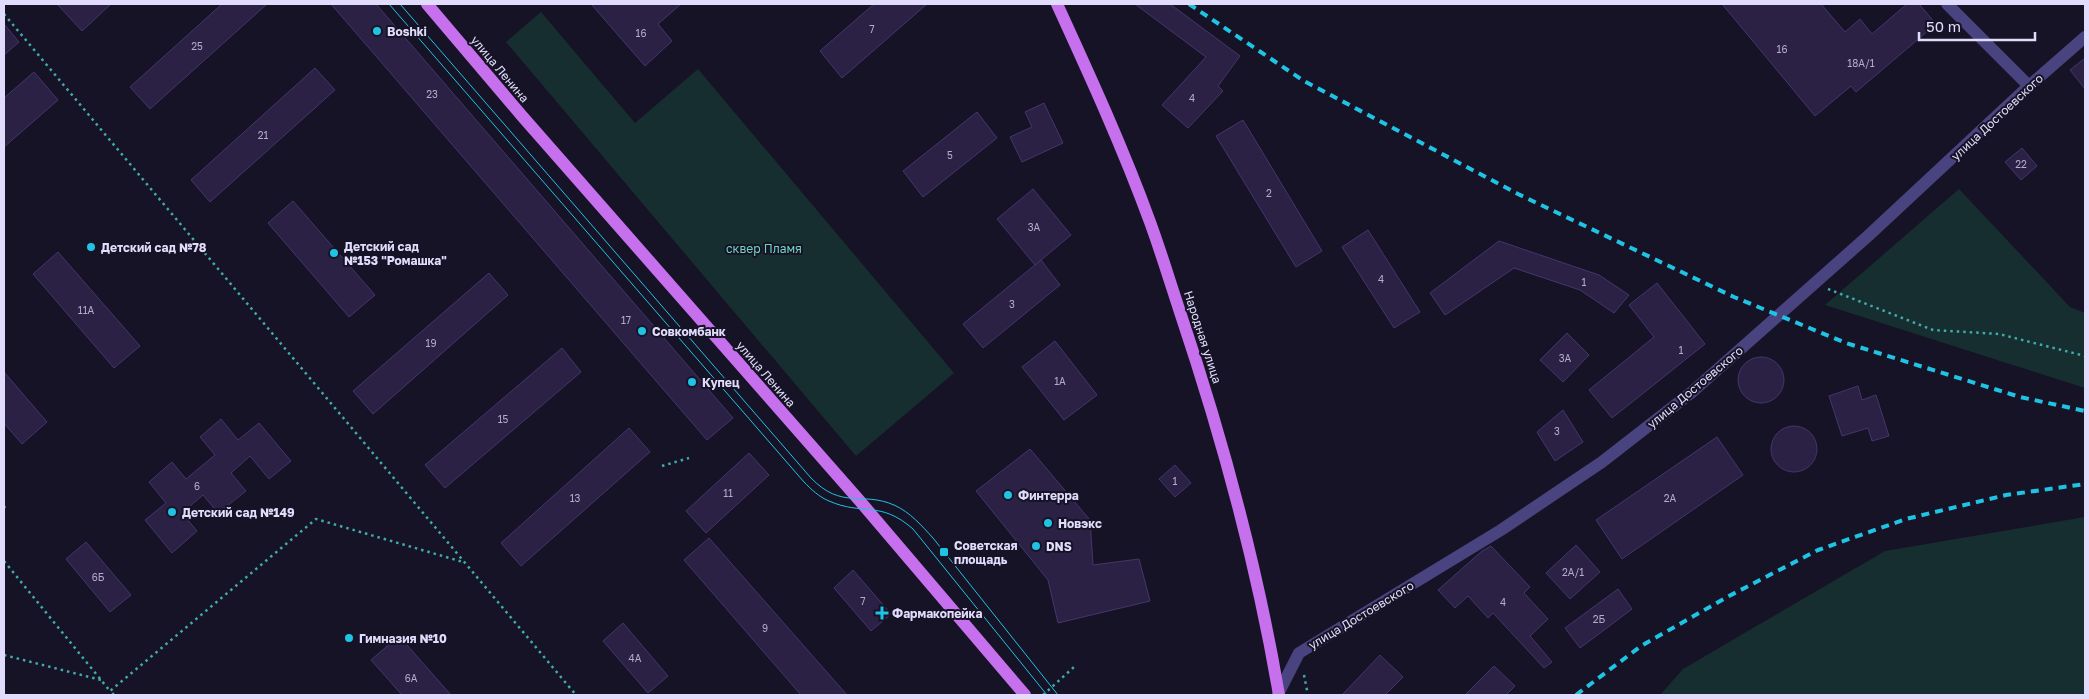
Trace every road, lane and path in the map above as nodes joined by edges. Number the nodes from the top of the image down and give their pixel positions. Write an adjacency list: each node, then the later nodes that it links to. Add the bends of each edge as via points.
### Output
1 (427, 4): 19 (main road, улица Ленина)
2 (1057, 4): 21 (main road, Народная улица, via 1150,222 1210,400 1240,511)
3 (1947, 4): 6 (street)
4 (4, 14): 12 (path)
5 (2085, 37): 6 (street, улица Достоевского)
6 (2029, 86): 7 (street, улица Достоевского)
7 (1810, 288): 8 (path, via 1824,287 1933,330 1999,334); 21 (street, улица Достоевского, via 1692,392 1602,462 1501,530 1299,653)
8 (2085, 356)
9 (689, 458): 10 (path)
10 (662, 466)
11 (4, 561): 15 (path)
12 (465, 563): 16 (path, via 316,519); 18 (path)
13 (4, 655): 15 (path)
14 (1074, 667): 20 (path)
15 (102, 681): 16 (path)
16 (110, 691): 17 (path)
17 (114, 695)
18 (576, 695)
19 (1025, 695)
20 (1043, 695)
21 (1278, 695)

